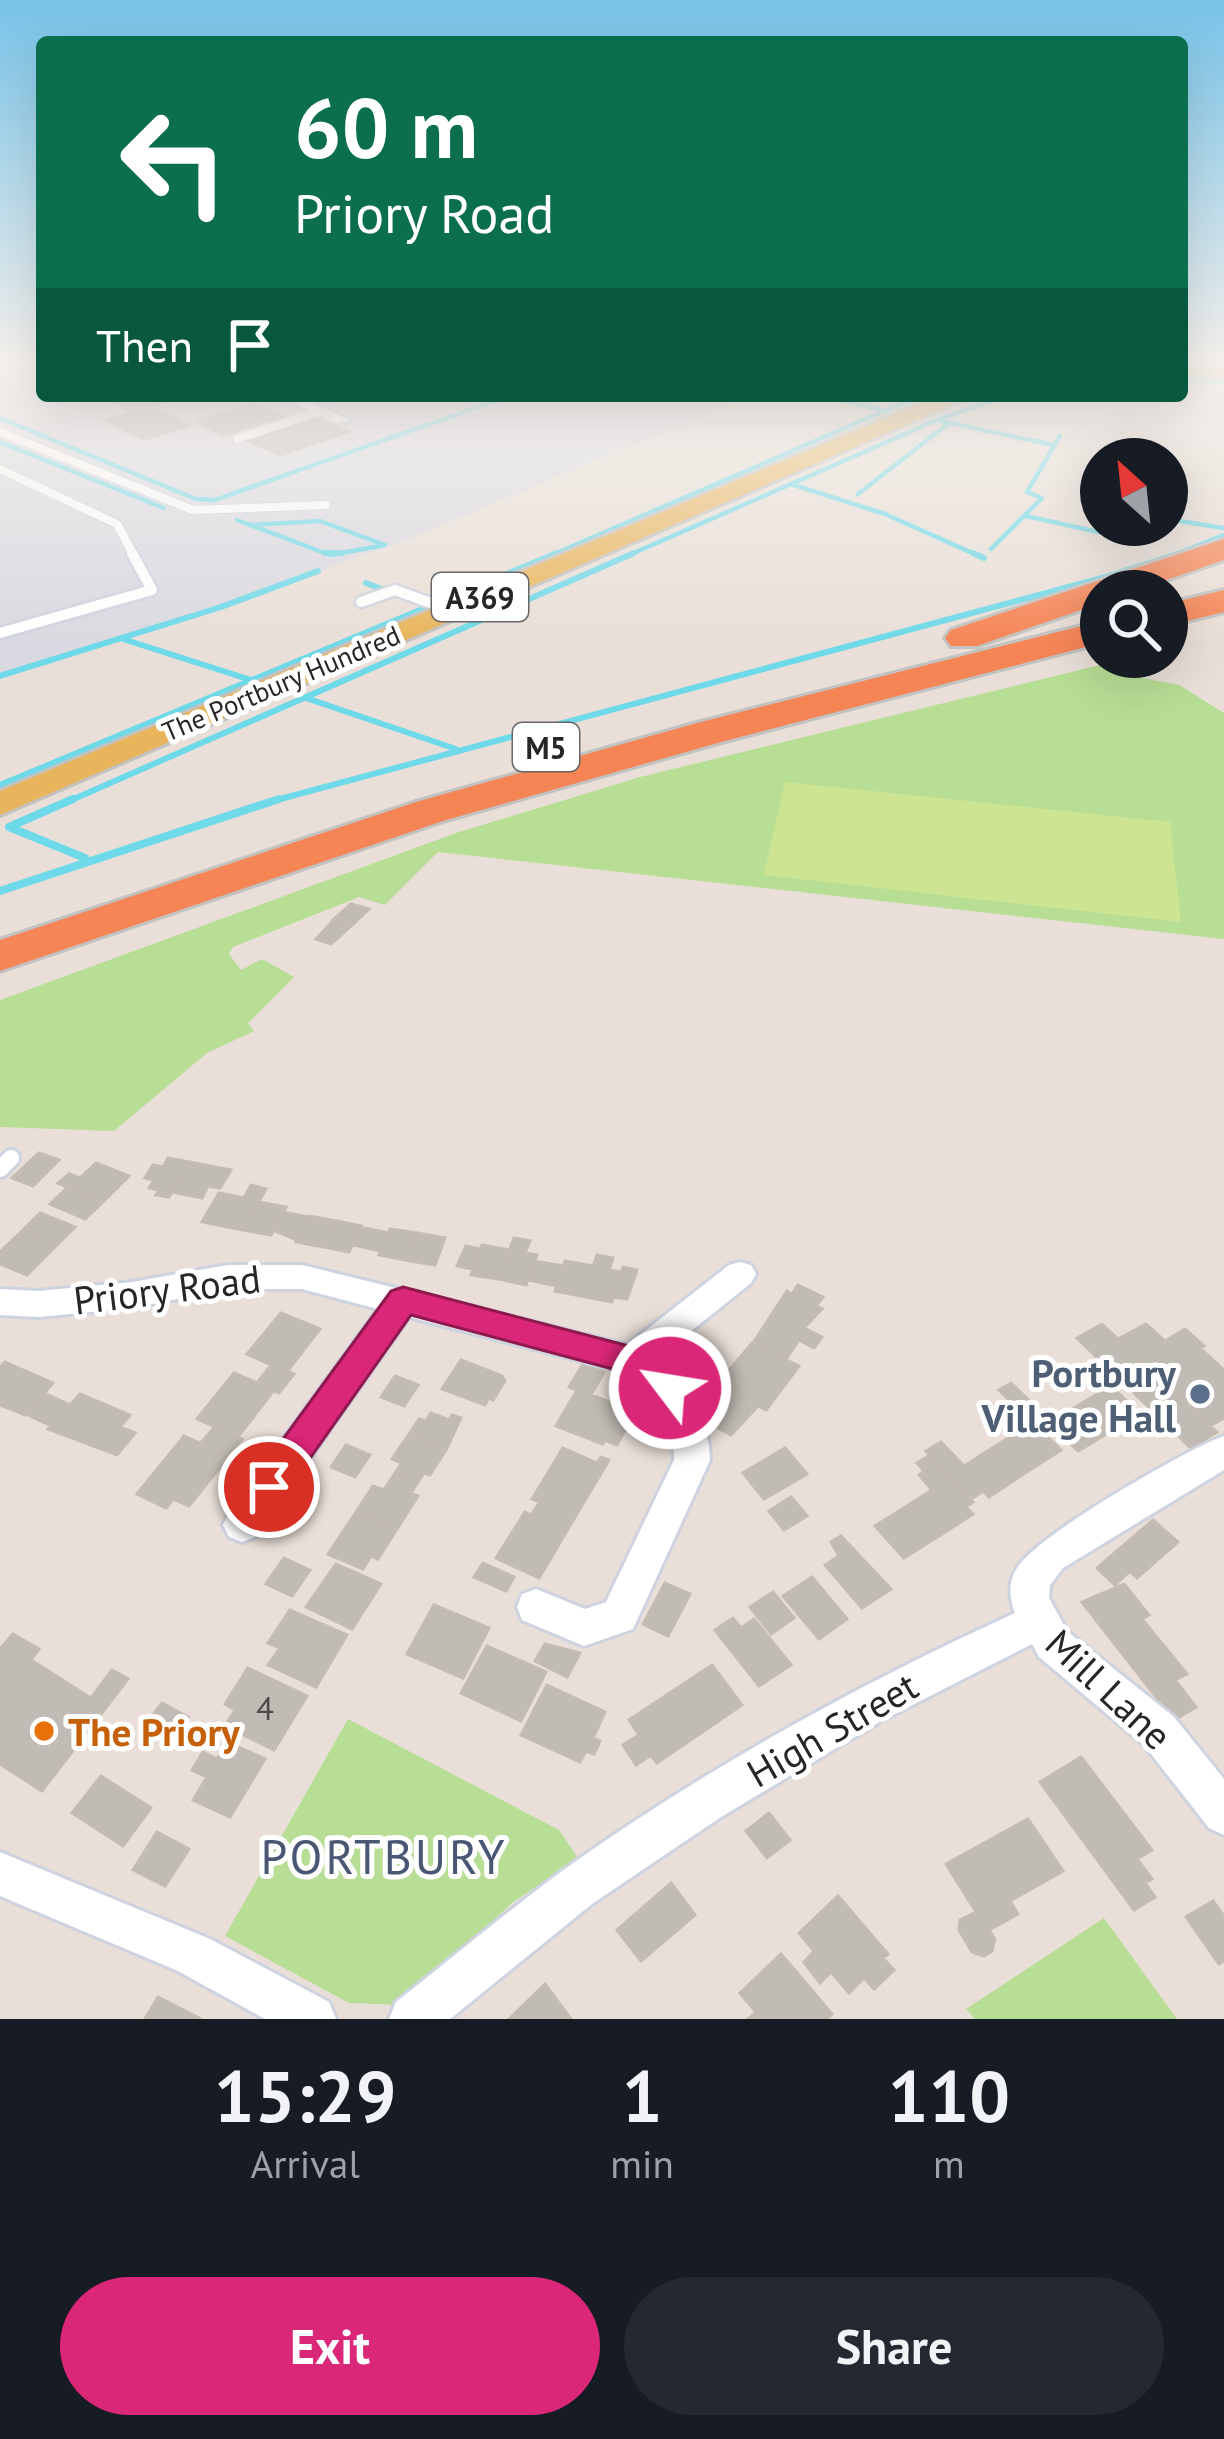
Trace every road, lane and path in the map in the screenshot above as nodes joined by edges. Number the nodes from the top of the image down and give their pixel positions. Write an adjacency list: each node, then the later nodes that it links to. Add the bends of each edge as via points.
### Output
1 (57, 455): 4 (lane, via 193,510)
2 (812, 455): 10 (main road, The Portbury Hundred / A369)
3 (0, 469): 15 (lane, via 117,524 152,590)
4 (326, 505)
5 (1224, 549): 17 (highway, M5)
6 (1224, 573): 7 (highway)
7 (1188, 583)
8 (1224, 601): 11 (highway)
9 (361, 602): 10 (lane, via 395,590)
10 (450, 610): 20 (main road, The Portbury Hundred / A369)
11 (1188, 610)
12 (1080, 613): 17 (highway, M5)
13 (1224, 617): 14 (highway)
14 (1188, 626)
15 (0, 633)
16 (1080, 637): 19 (highway, M5)
17 (942, 646): 21 (highway, M5, via 544,748)
18 (1080, 651): 19 (highway, M5)
19 (831, 701): 22 (highway, M5, via 430,811)
20 (0, 804)
21 (0, 921)
22 (0, 956)
23 (740, 1274): 26 (street)
24 (403, 1300): 25 (street, Priory Road, via 264,1274 92,1300); 26 (street, Priory Road); 28 (street)
25 (0, 1302)
26 (632, 1360): 29 (street, Priory Road, via 670,1388 692,1447 688,1474 619,1616 584,1628)
27 (1224, 1451): 30 (street, via 1050,1556 1031,1579)
28 (242, 1525)
29 (536, 1607)
30 (1038, 1622): 31 (street, Mill Lane, via 1075,1665 1159,1731); 34 (street, High Street, via 784,1753 598,1873)
31 (1224, 1814)
32 (0, 1874): 33 (street, via 194,1955)
33 (313, 2019)
34 (413, 2019)

